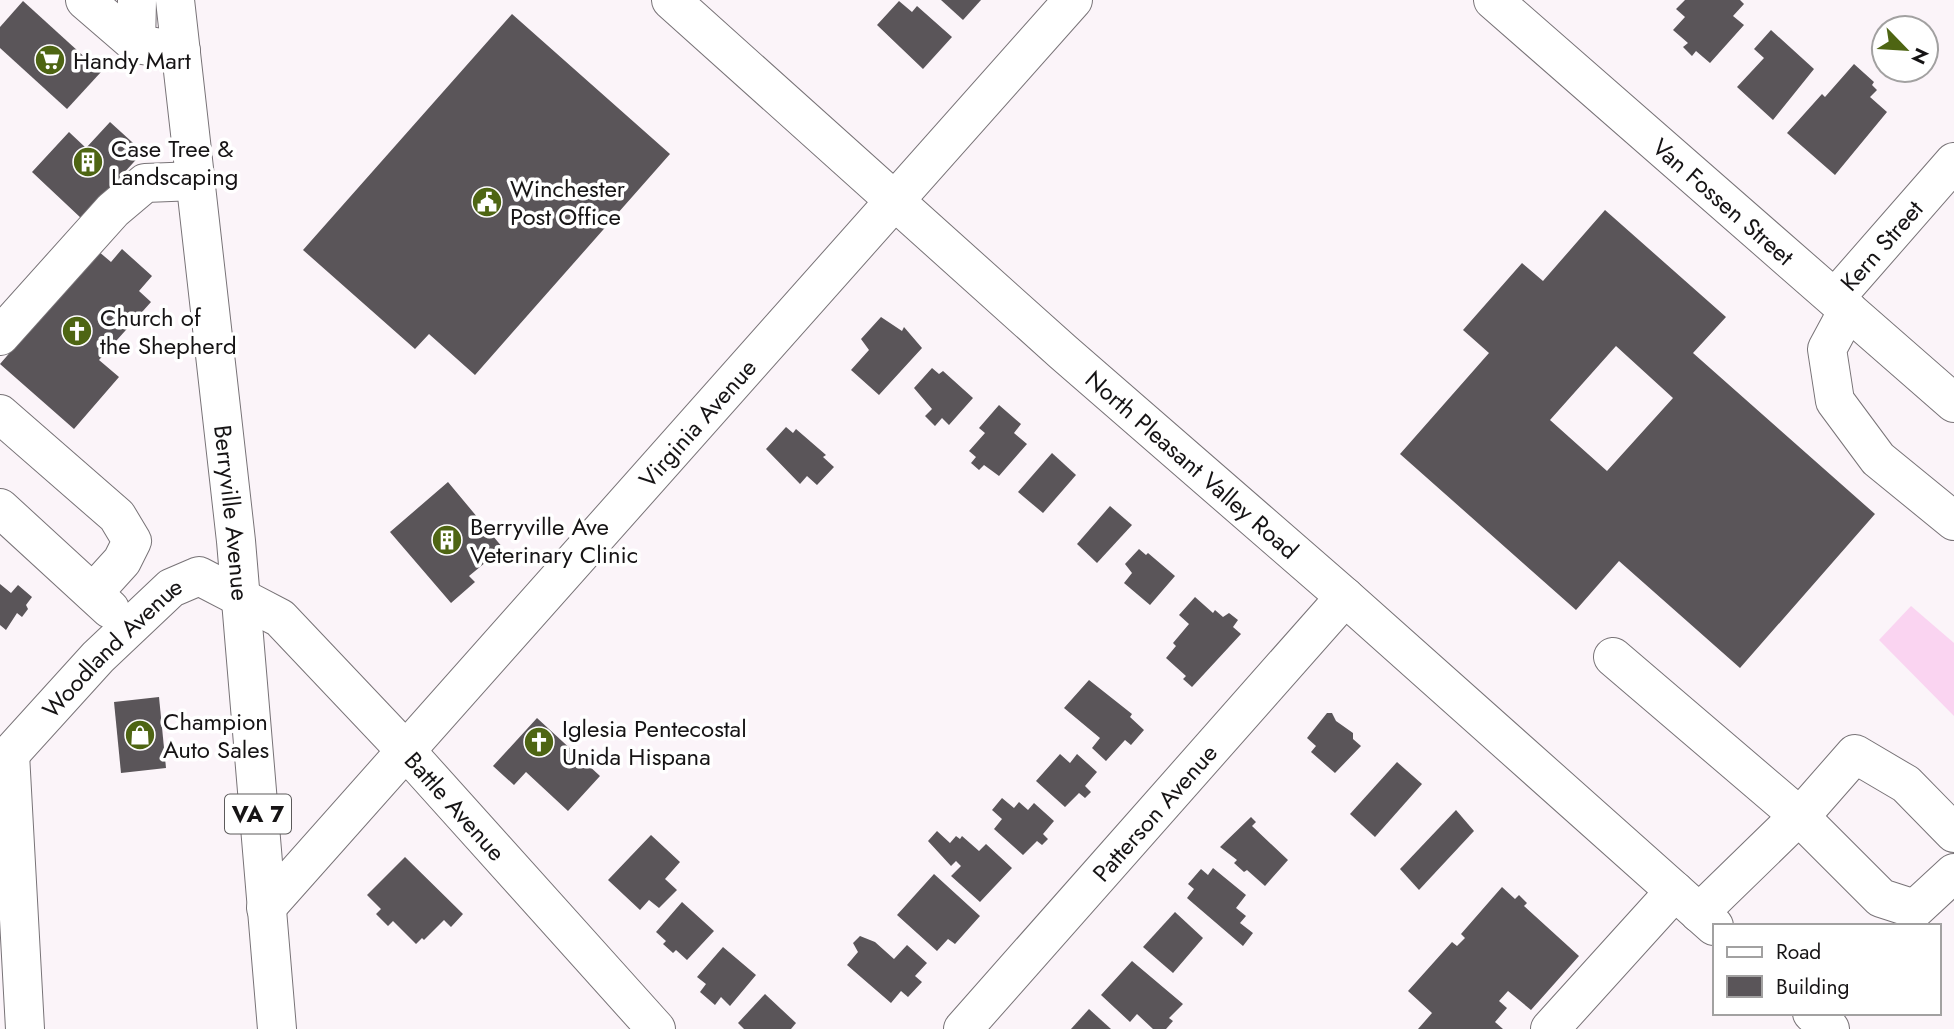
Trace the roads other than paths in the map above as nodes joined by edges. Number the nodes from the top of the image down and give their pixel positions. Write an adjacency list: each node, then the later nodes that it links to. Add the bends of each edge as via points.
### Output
1 (85, 0): 7 (street)
2 (138, 0): 7 (street)
3 (175, 0): 8 (street, Berryville Avenue / VA 7)
4 (671, 0): 11 (street, North Pleasant Valley Road)
5 (1073, 0): 11 (street, Virginia Avenue)
6 (1493, 0): 12 (street, Van Fossen Street)
7 (136, 44): 8 (street)
8 (181, 51): 10 (street, Berryville Avenue / VA 7)
9 (1954, 162): 12 (street, Kern Street)
10 (196, 181): 13 (street, via 145,183 113,210); 20 (street, Berryville Avenue / VA 7)
11 (895, 199): 19 (street, North Pleasant Valley Road); 23 (street, Virginia Avenue)
12 (1842, 304): 14 (street, Van Fossen Street); 17 (street, Kern Street, via 1827,349 1835,401 1878,459)
13 (0, 337)
14 (1954, 403)
15 (0, 414): 18 (street, via 117,516 132,541 122,561)
16 (0, 508): 18 (street)
17 (1954, 521)
18 (93, 593): 21 (street)
19 (1345, 597): 29 (street, North Pleasant Valley Road); 34 (street, Patterson Avenue)
20 (241, 599): 21 (street, Woodland Avenue, via 199,576 171,589); 23 (street, Battle Avenue, via 280,618); 28 (street, Berryville Avenue / VA 7)
21 (130, 627): 24 (street, Woodland Avenue)
22 (1613, 657): 25 (street)
23 (406, 751): 28 (street, Virginia Avenue); 33 (street, Battle Avenue)
24 (5, 760): 31 (street)
25 (1799, 816): 26 (street, via 1855,754 1906,784); 27 (street, via 1881,898 1915,909); 29 (street)
26 (1954, 833)
27 (1954, 873)
28 (266, 908): 32 (street, Berryville Avenue / VA 7)
29 (1696, 910): 35 (street)
30 (1814, 1015): 36 (street)
31 (25, 1029)
32 (277, 1029)
33 (656, 1029)
34 (963, 1029)
35 (1550, 1029)
36 (1830, 1029)

